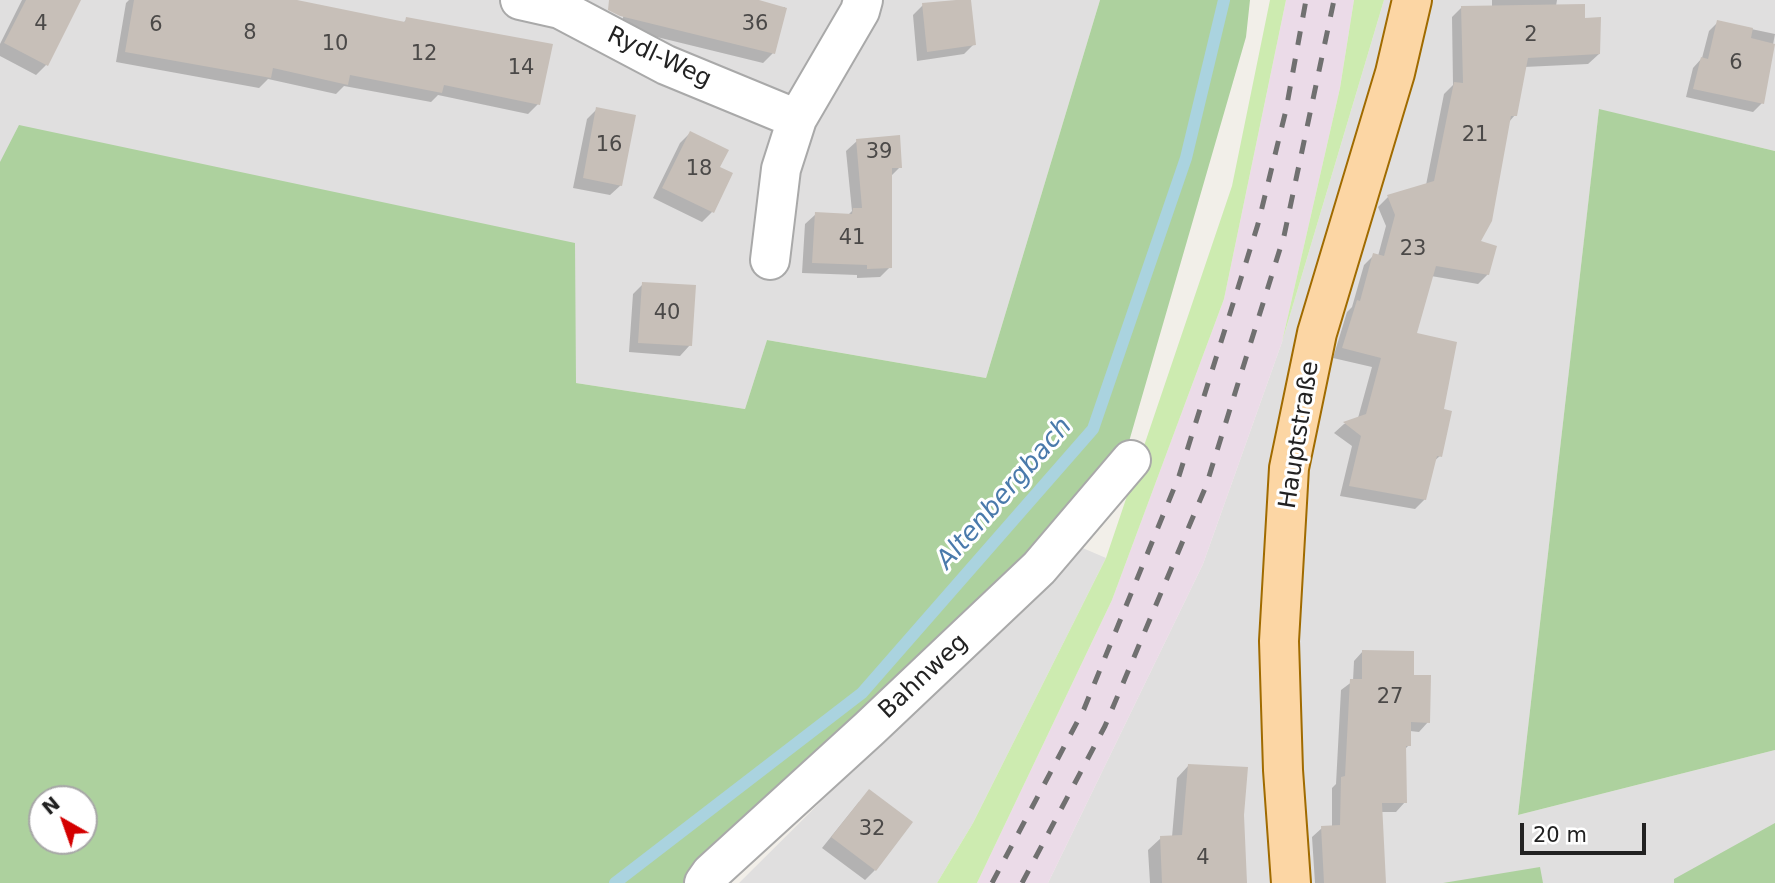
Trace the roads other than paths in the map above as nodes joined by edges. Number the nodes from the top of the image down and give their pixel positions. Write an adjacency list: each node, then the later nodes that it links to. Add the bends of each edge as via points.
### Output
1 (520, 0): 4 (street, Rydl-Weg)
2 (863, 0): 5 (street)
3 (1412, 0): 9 (main road, Hauptstraße, via 1395,73 1317,333 1289,468 1279,641)
4 (561, 5): 5 (street, Rydl-Weg, via 666,65)
5 (797, 119): 6 (street, via 781,169)
6 (770, 260)
7 (1131, 460): 8 (street, Bahnweg, via 1039,568)
8 (704, 883)
9 (1291, 883)

